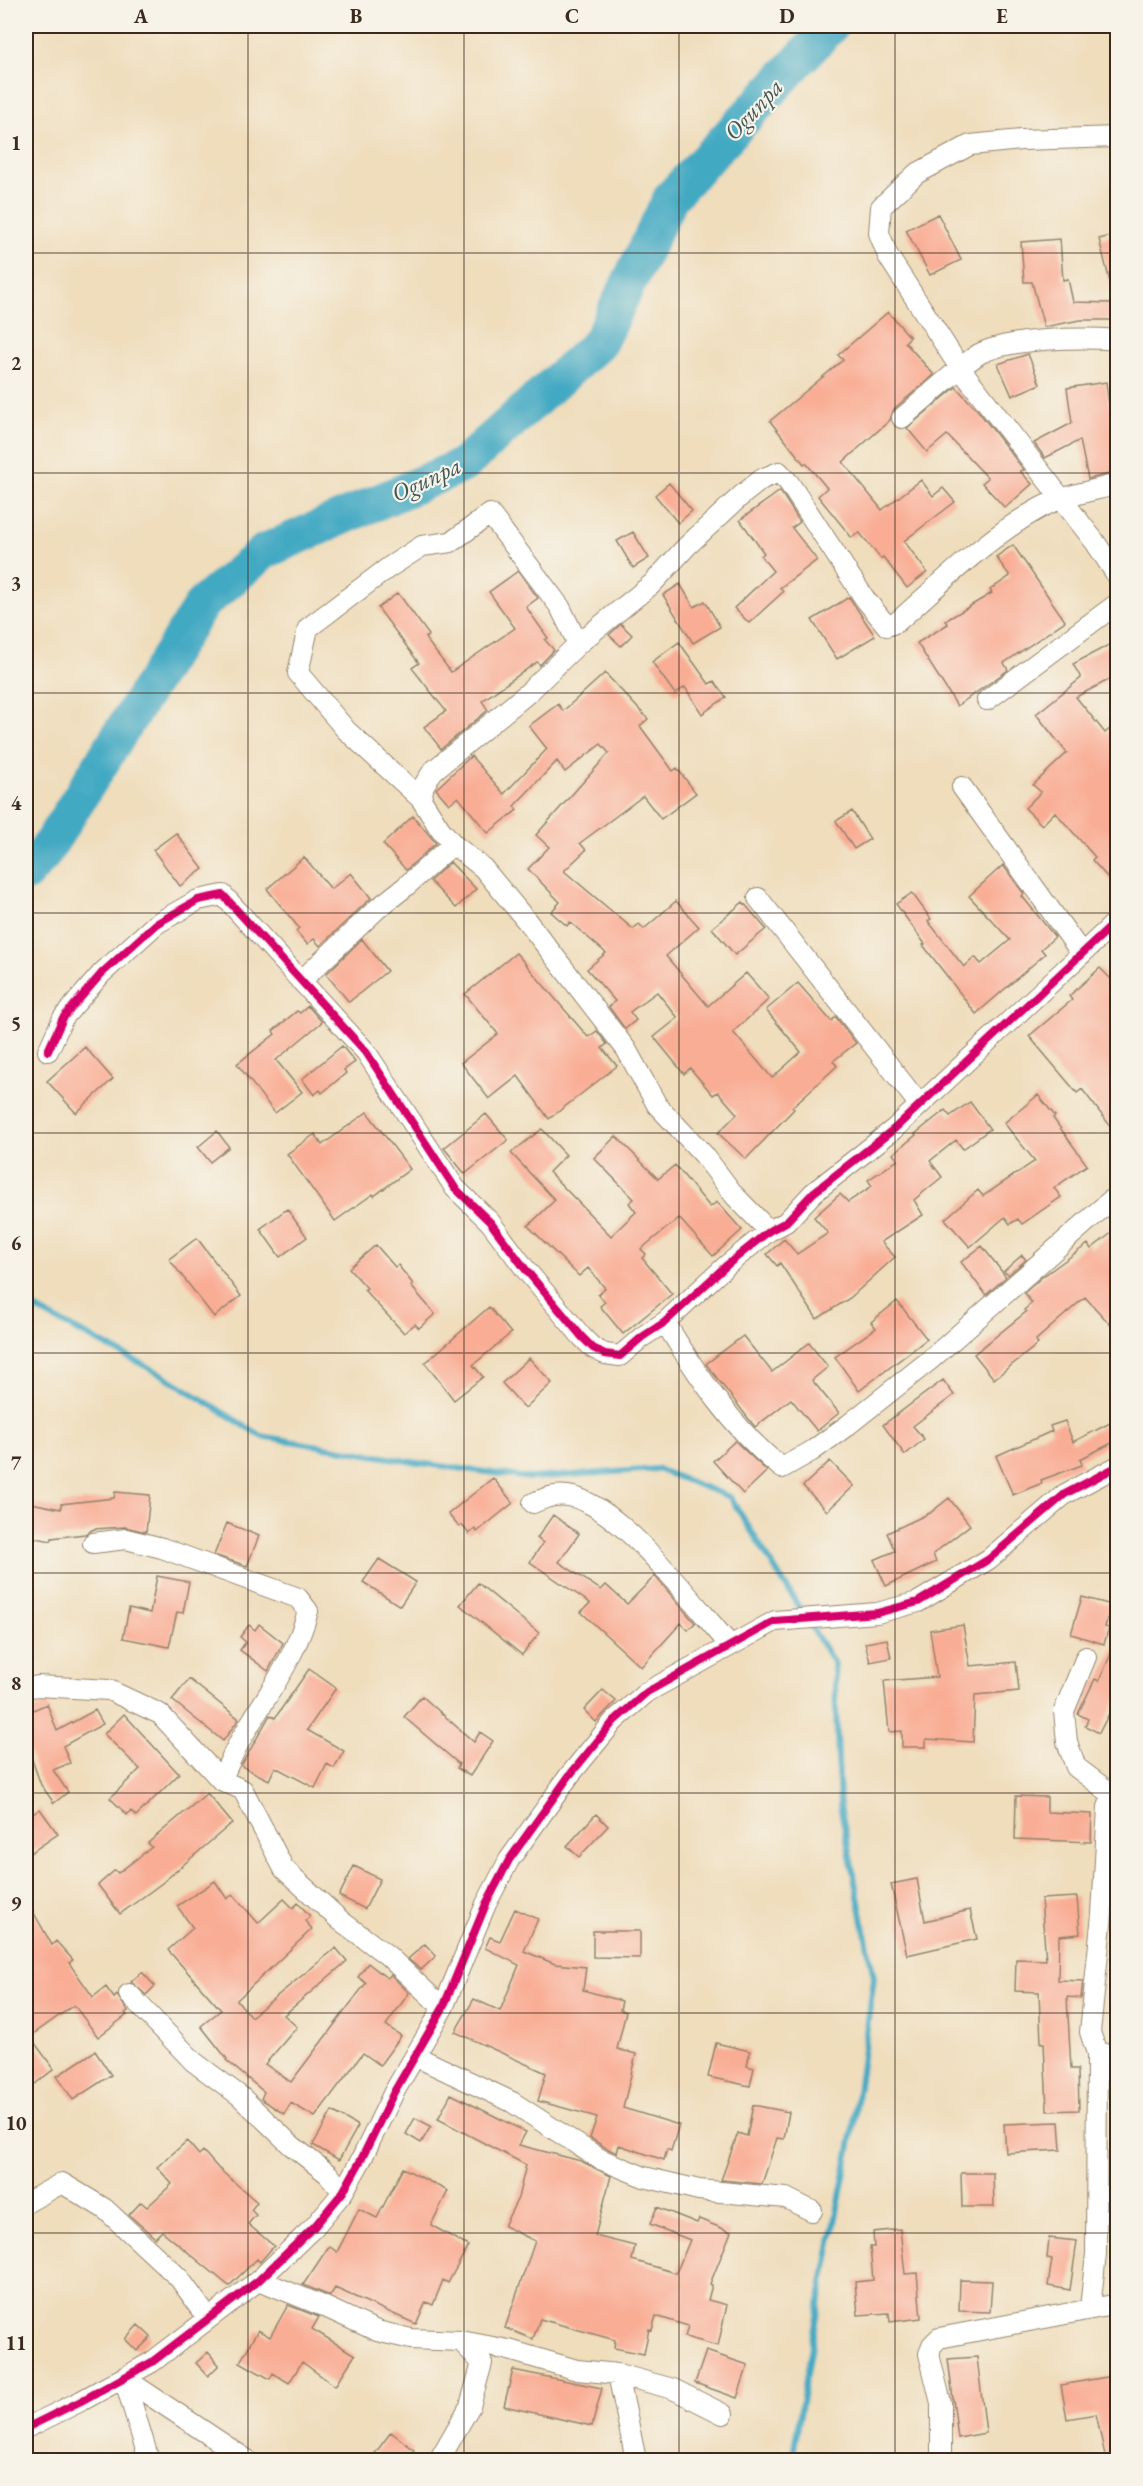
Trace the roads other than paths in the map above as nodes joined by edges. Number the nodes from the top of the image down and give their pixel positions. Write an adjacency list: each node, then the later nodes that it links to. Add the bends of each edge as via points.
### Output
1 (1118, 137): 3 (street, via 970,145 916,174 881,207 879,233 888,256)
2 (1118, 340): 3 (street, via 1081,337 1016,344 981,353)
3 (960, 368): 4 (street); 6 (street)
4 (902, 418)
5 (1118, 484): 6 (street)
6 (1061, 499): 7 (street); 9 (street, via 1002,531 897,622 887,626 779,472 762,479 742,495 652,584)
7 (1118, 577)
8 (1118, 603): 10 (street)
9 (578, 644): 12 (street, via 529,692 433,771); 12 (street, via 561,607 490,514 450,542 422,546 308,628 298,673 346,730)
10 (987, 700)
11 (962, 787): 17 (street)
12 (421, 798): 13 (street)
13 (453, 844): 14 (street, via 301,981); 21 (street, via 483,868 530,925 626,1048 657,1105)
14 (223, 895): 18 (street, via 198,900 156,924 102,974 63,1018); 22 (street, via 366,1052 455,1188 490,1222 593,1348 620,1356)
15 (758, 898): 19 (street)
16 (1118, 920): 17 (street)
17 (1082, 954): 19 (street)
18 (48, 1051)
19 (919, 1104): 21 (street, via 894,1129 813,1192 786,1222)
20 (1118, 1194): 22 (street, via 877,1403 782,1468 739,1425 692,1366)
21 (769, 1232): 22 (street)
22 (665, 1322)
23 (1118, 1466): 26 (street, via 1065,1494 989,1559 918,1602 877,1612 775,1622)
24 (533, 1503): 26 (street, via 552,1495 573,1497 599,1509 643,1545)
25 (93, 1543): 29 (street, via 126,1539 162,1548 298,1598 308,1611 302,1636)
26 (730, 1646): 32 (street, via 647,1692 614,1721 569,1776 508,1860)
27 (1086, 1657): 30 (street, via 1064,1711 1067,1742 1076,1767)
28 (26, 1688): 29 (street, via 109,1690 143,1705 160,1714)
29 (221, 1780): 32 (street, via 243,1790 284,1869 341,1921 387,1955)
30 (1115, 1794): 33 (street, via 1108,1807 1090,2032)
31 (129, 1994): 36 (street, via 194,2062 240,2096)
32 (443, 2008): 35 (street)
33 (1097, 2053): 34 (street); 41 (street, via 1096,2254)
34 (1118, 2054)
35 (416, 2056): 36 (street); 38 (street, via 512,2102 600,2159 644,2177 699,2190 786,2198)
36 (343, 2192): 39 (street, via 314,2227)
37 (26, 2203): 42 (street, via 62,2183 105,2209 179,2278)
38 (812, 2211)
39 (259, 2280): 42 (street); 43 (street, via 377,2331 411,2339)
40 (1118, 2304): 41 (street)
41 (1090, 2308): 52 (street, via 939,2338 929,2354 941,2403)
42 (208, 2318): 45 (street, via 152,2362)
43 (461, 2341): 44 (street, via 577,2370); 50 (street, via 482,2363 470,2406)
44 (618, 2374): 46 (street, via 673,2389); 51 (street)
45 (124, 2378): 47 (street); 48 (street); 49 (street)
46 (723, 2414)
47 (26, 2428)
48 (149, 2460)
49 (248, 2460)
50 (439, 2460)
51 (636, 2460)
52 (941, 2460)

